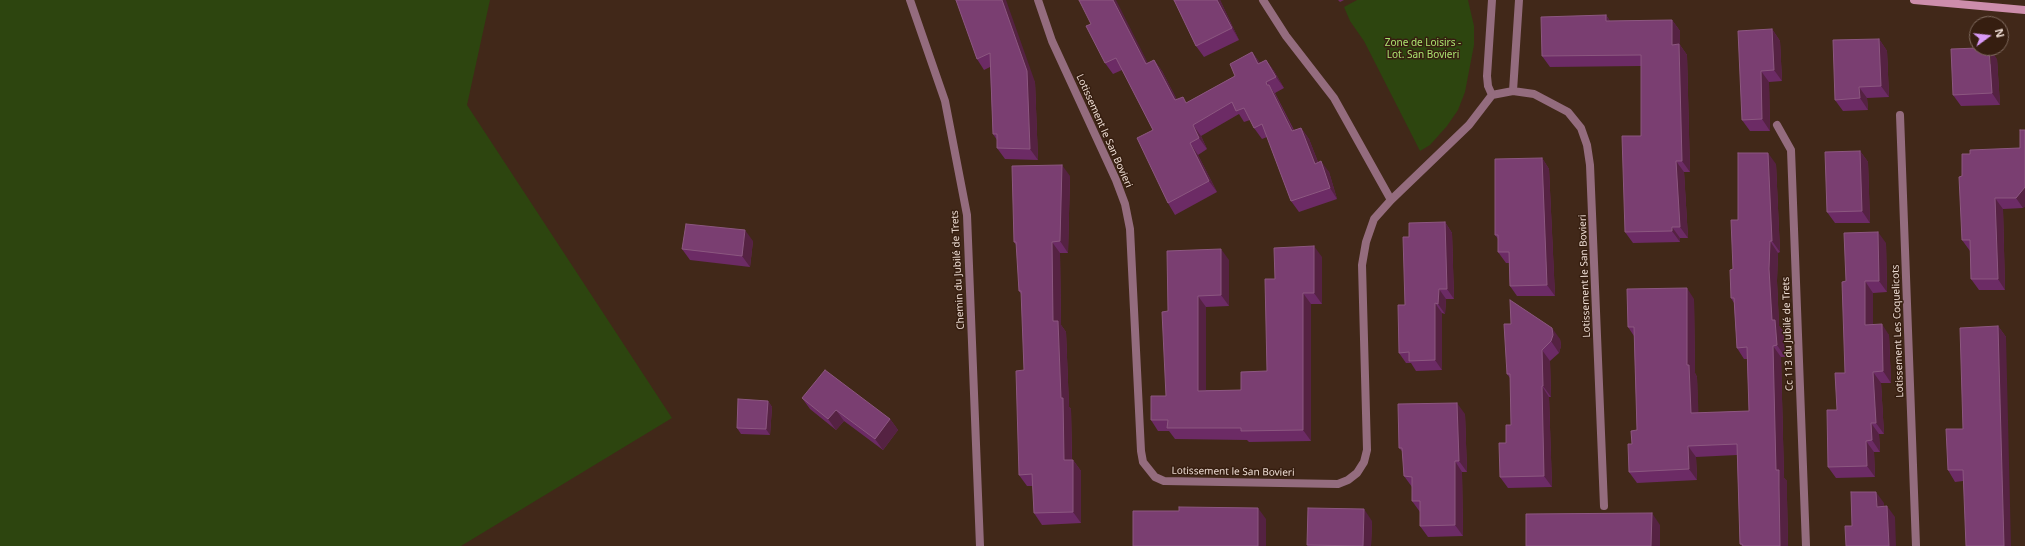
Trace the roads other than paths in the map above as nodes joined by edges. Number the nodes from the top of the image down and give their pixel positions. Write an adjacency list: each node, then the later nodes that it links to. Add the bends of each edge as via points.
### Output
1 (910, 0): 14 (street, Chemin du Jubilé de Trets, via 945,101 967,215)
2 (1038, 0): 12 (street, Lotissement le San Bovieri, via 1052,41 1125,204 1130,229 1141,451 1143,462 1155,477 1164,481 1338,484 1357,473 1364,462 1367,450 1362,265 1374,219)
3 (1263, 0): 12 (street, via 1286,36 1334,98)
4 (1492, 0): 9 (street, via 1487,76)
5 (1519, 0): 8 (street)
6 (1914, 0): 7 (street)
7 (2025, 10)
8 (1512, 91): 9 (street, Lotissement le San Bovieri); 13 (street, Lotissement le San Bovieri, via 1534,94 1568,112 1581,128 1587,146 1590,165)
9 (1492, 95): 12 (street, Lotissement le San Bovieri, via 1469,125)
10 (1900, 115): 16 (street, Lotissement Les Coquelicots)
11 (1777, 125): 15 (street, Cc 113 du Jubilé de Trets, via 1791,150)
12 (1391, 200)
13 (1604, 506)
14 (980, 546)
15 (1806, 546)
16 (1916, 546)

